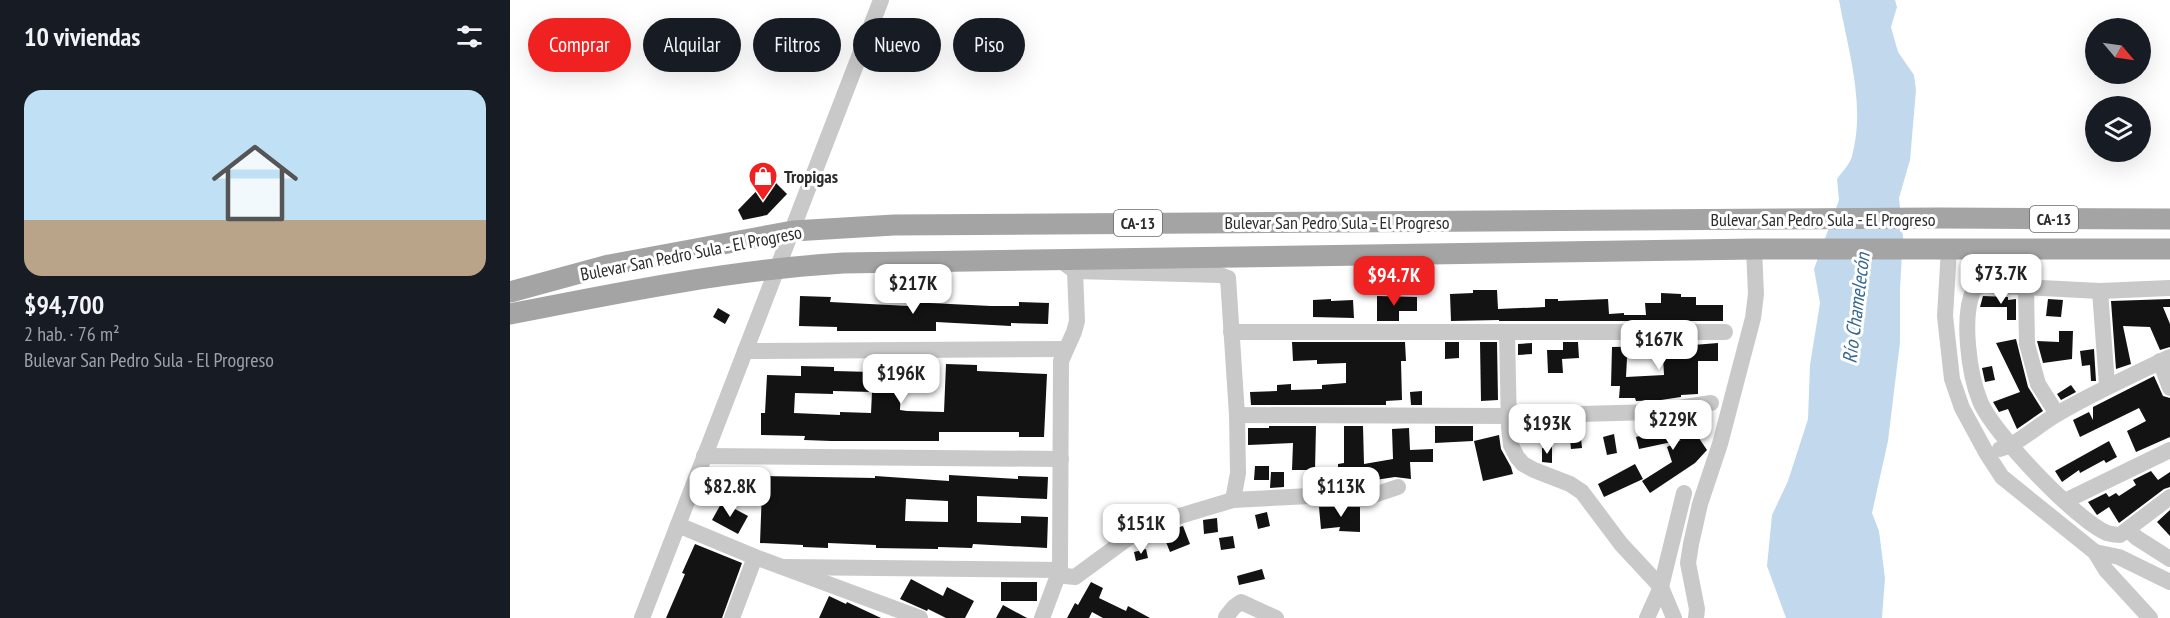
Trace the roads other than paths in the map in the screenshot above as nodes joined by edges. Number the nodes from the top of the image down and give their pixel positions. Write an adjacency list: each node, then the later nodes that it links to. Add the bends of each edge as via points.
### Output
1 (881, 0): 3 (street)
2 (2170, 219): 3 (main road, Bulevar San Pedro Sula - El Progreso / CA-13, via 894,225)
3 (793, 231): 8 (street); 12 (main road, Bulevar San Pedro Sula - El Progreso / CA-13, via 609,265)
4 (1941, 248): 5 (main road, Bulevar San Pedro Sula - El Progreso / CA-13); 6 (main road, Bulevar San Pedro Sula - El Progreso / CA-13); 28 (street, via 1953,379 1962,408)
5 (1764, 249): 7 (main road, Bulevar San Pedro Sula - El Progreso / CA-13); 53 (street, via 1753,318 1691,544 1688,563)
6 (2170, 249)
7 (1067, 265): 8 (main road, Bulevar San Pedro Sula - El Progreso / CA-13, via 843,263); 14 (street, via 1220,274 1228,278 1230,286); 17 (street, via 1077,321)
8 (779, 267): 13 (main road, Bulevar San Pedro Sula - El Progreso / CA-13, via 641,288); 18 (street)
9 (2026, 287): 11 (street); 23 (street, via 2027,344 2038,384); 26 (street, via 1982,285 1974,289 1967,308 1971,365 1981,403)
10 (2170, 288): 11 (street)
11 (2100, 291): 20 (street)
12 (510, 292)
13 (510, 314)
14 (1231, 332): 16 (street); 24 (street)
15 (1725, 332): 16 (street)
16 (1507, 333): 25 (street)
17 (1065, 349): 18 (street); 30 (street, via 1061,361)
18 (745, 351): 29 (street)
19 (2165, 359): 20 (street); 21 (street)
20 (2108, 386): 23 (street)
21 (2170, 388)
22 (1711, 403): 25 (street, via 1654,412)
23 (2056, 414): 26 (street)
24 (1237, 415): 25 (street); 34 (street, via 1239,473)
25 (1508, 416): 44 (street, via 1511,445 1523,464 1582,492 1621,544)
26 (2010, 446): 28 (street); 35 (street)
27 (2170, 450): 35 (street)
28 (1986, 453): 38 (street, via 2002,477)
29 (704, 456): 30 (street); 36 (street)
30 (1061, 459): 42 (street)
31 (1398, 488): 34 (street, via 1371,496)
32 (1684, 493): 44 (street)
33 (2170, 497): 37 (street)
34 (1233, 500): 42 (street, via 1143,527 1075,576 1065,576)
35 (2065, 501): 37 (street, via 2107,533 2120,536)
36 (678, 525): 39 (street); 46 (street)
37 (2128, 531): 40 (street)
38 (2095, 552): 43 (street, via 2119,557); 54 (street, via 2106,570)
39 (755, 557): 41 (street); 47 (street)
40 (2170, 559)
41 (785, 567): 42 (street); 48 (street)
42 (1060, 570): 49 (street)
43 (2170, 582)
44 (1661, 587): 51 (street); 52 (street)
45 (1226, 617): 50 (street, via 1241,602)
46 (642, 618)
47 (732, 618)
48 (920, 618)
49 (1042, 618)
50 (1276, 618)
51 (1647, 618)
52 (1674, 618)
53 (1696, 618)
54 (2150, 618)

